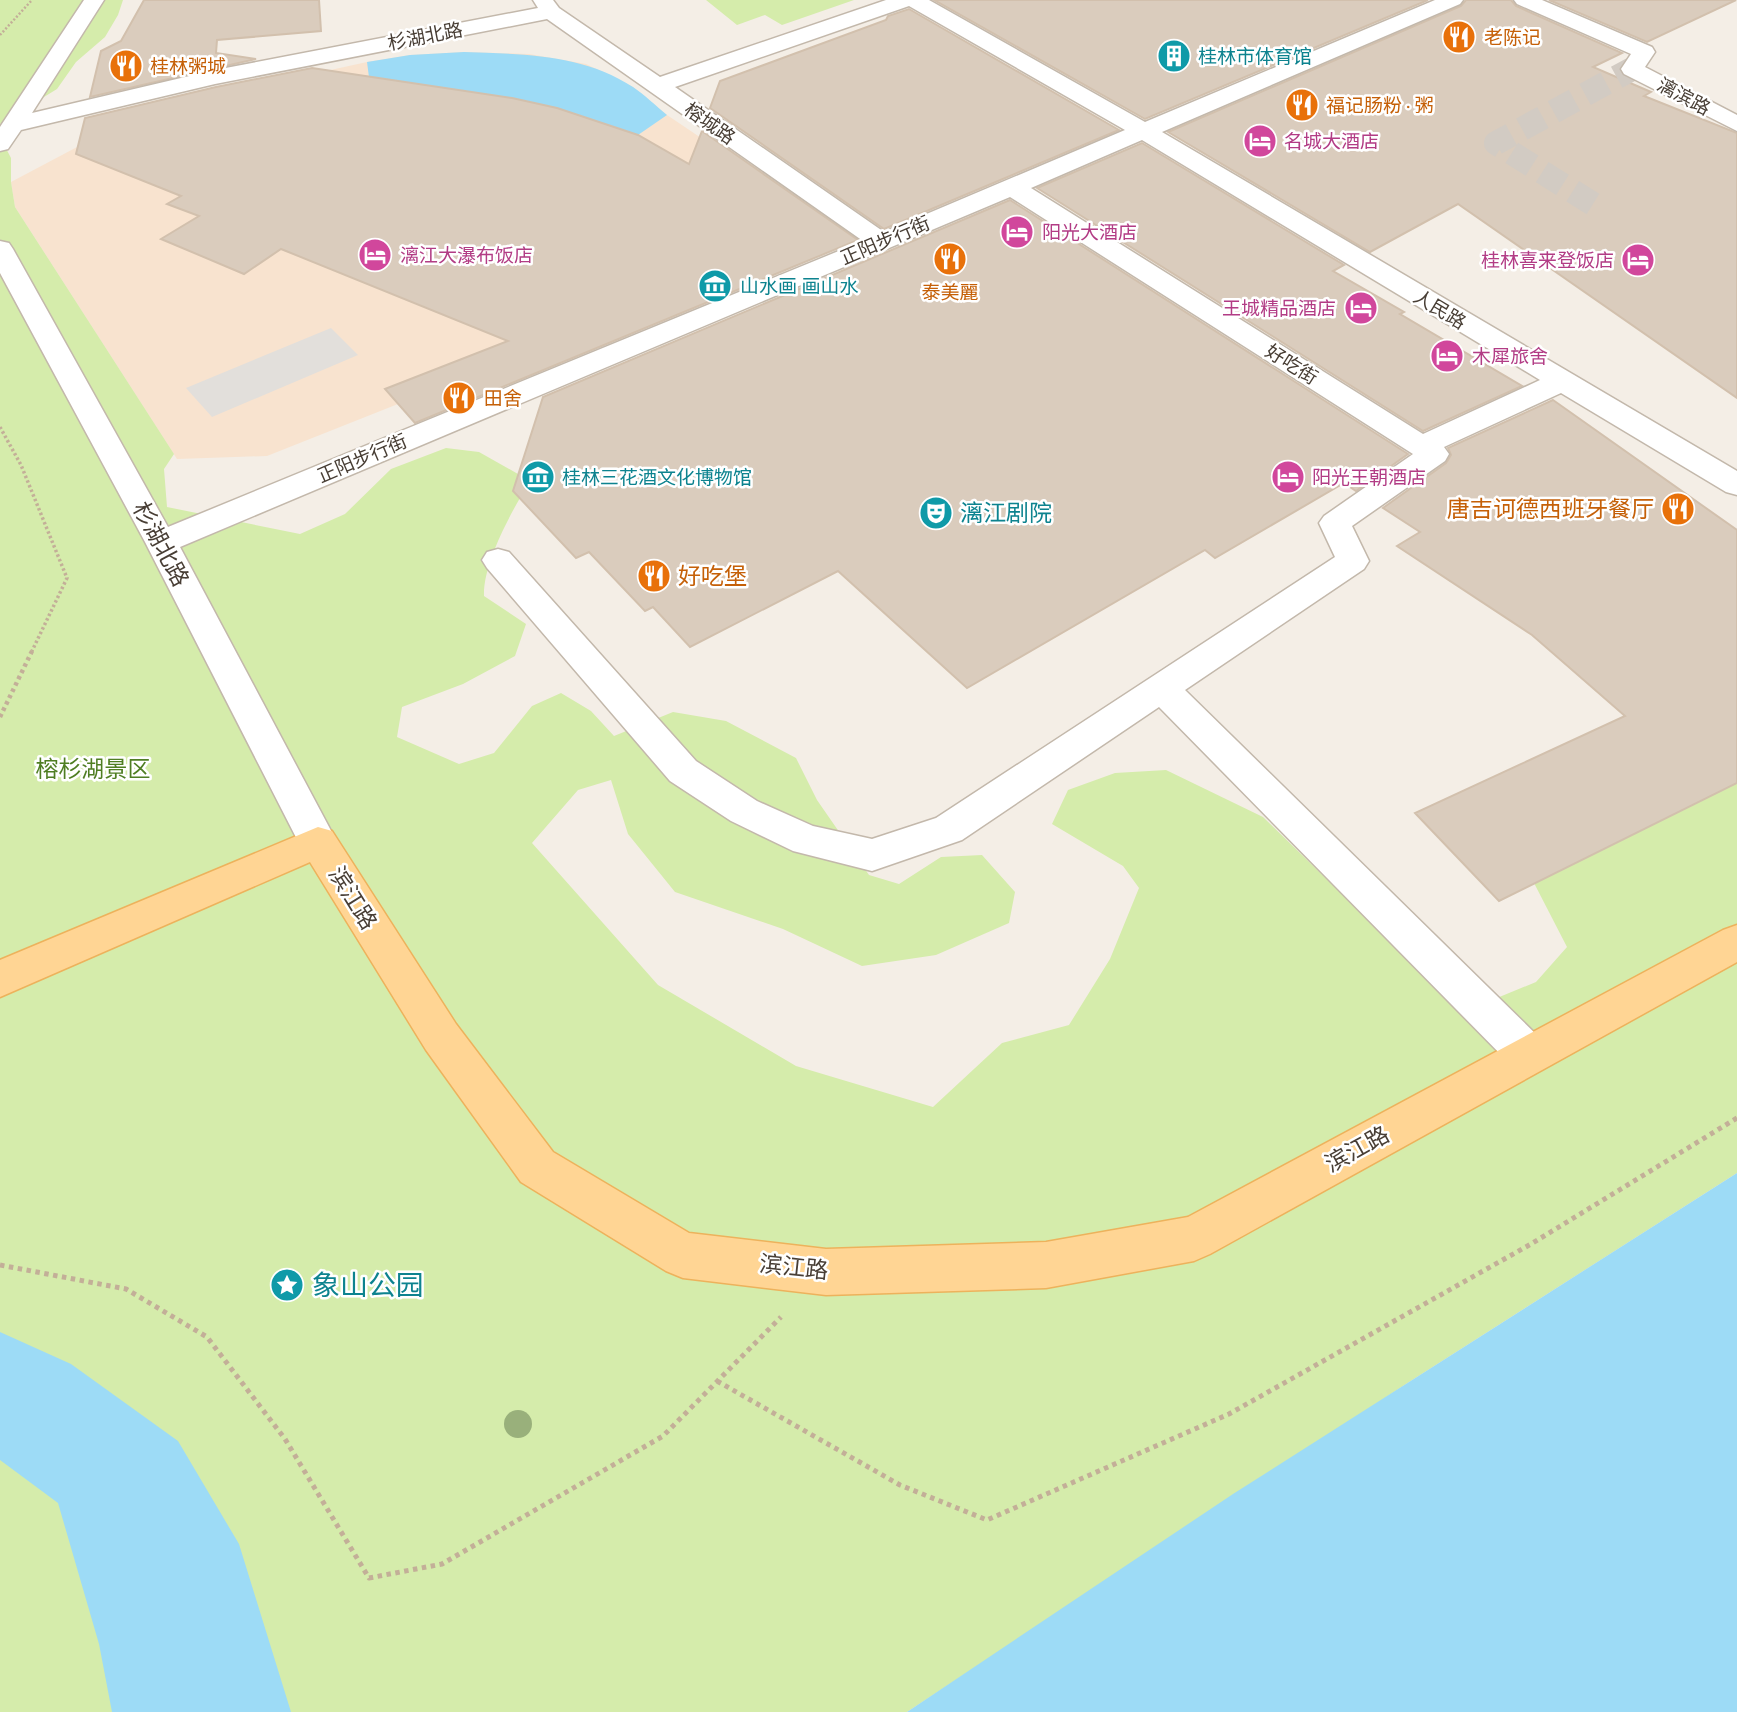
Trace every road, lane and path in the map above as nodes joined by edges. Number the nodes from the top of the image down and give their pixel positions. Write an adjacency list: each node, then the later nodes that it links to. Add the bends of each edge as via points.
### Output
1 (32, 0): 8 (path)
2 (94, 0): 11 (street)
3 (906, 0): 9 (street)
4 (914, 0): 12 (street, 人民路)
5 (1453, 0): 12 (street, 正阳步行街)
6 (1524, 0): 10 (street, 漓滨路, via 1644,52 1632,69)
7 (547, 6): 9 (street, 榕城路); 11 (street, 杉湖北路)
8 (0, 35)
9 (657, 86): 15 (street, 榕城路)
10 (1737, 124)
11 (13, 125): 13 (street)
12 (1143, 131): 14 (street, 正阳步行街); 17 (street, 人民路)
13 (0, 144)
14 (1012, 187): 15 (street, 正阳步行街); 19 (street, 好吃街)
15 (882, 242): 21 (street, 正阳步行街)
16 (0, 249): 21 (street, 杉湖北路)
17 (1562, 381): 19 (street); 20 (street, 人民路)
18 (0, 428): 24 (path, via 21,465 67,578)
19 (1421, 446): 23 (street, via 1434,454 1335,523 1353,561)
20 (1737, 485)
21 (161, 542): 25 (street, 杉湖北路)
22 (498, 560): 23 (street, via 683,771 744,811 806,840 872,855 949,829)
23 (1161, 688): 28 (street)
24 (0, 717)
25 (317, 842): 27 (main road, 滨江路); 31 (main road, 滨江路, via 441,1037 537,1167 683,1255)
26 (1737, 942): 28 (main road, 滨江路)
27 (0, 979)
28 (1529, 1055): 31 (main road, 滨江路, via 1194,1238 1046,1265)
29 (1737, 1118): 32 (path, via 1531,1244 1229,1414 987,1520 900,1485)
30 (0, 1265): 32 (path, via 126,1289 207,1337 285,1439 369,1578 442,1564 663,1436)
31 (826, 1272): 32 (path)
32 (717, 1381)

